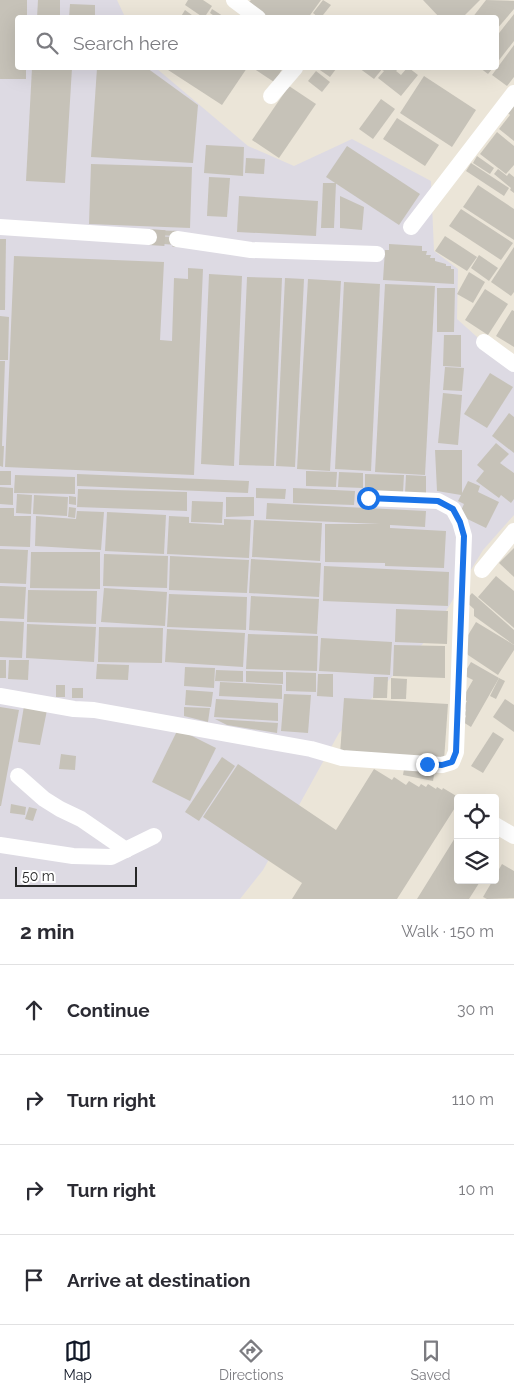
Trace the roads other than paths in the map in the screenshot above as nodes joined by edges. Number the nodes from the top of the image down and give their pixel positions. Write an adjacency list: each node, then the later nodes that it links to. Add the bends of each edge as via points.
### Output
1 (234, 0): 2 (street)
2 (254, 15)
3 (294, 70): 5 (street)
4 (514, 93): 7 (street)
5 (271, 96)
6 (0, 227): 8 (street)
7 (411, 227)
8 (149, 237)
9 (177, 239): 10 (street, via 251,250)
10 (377, 254)
11 (484, 342): 12 (street)
12 (514, 364)
13 (368, 498): 16 (street, via 438,501 453,509 460,522 464,536 456,752 452,762 442,765 342,758 311,749)
14 (514, 532): 15 (street)
15 (482, 570)
16 (0, 696)
17 (18, 776): 22 (street, via 44,799 81,819)
18 (499, 827): 20 (street)
19 (154, 836): 22 (street)
20 (514, 836)
21 (0, 845): 22 (street, via 96,858 111,857)
22 (126, 850)

